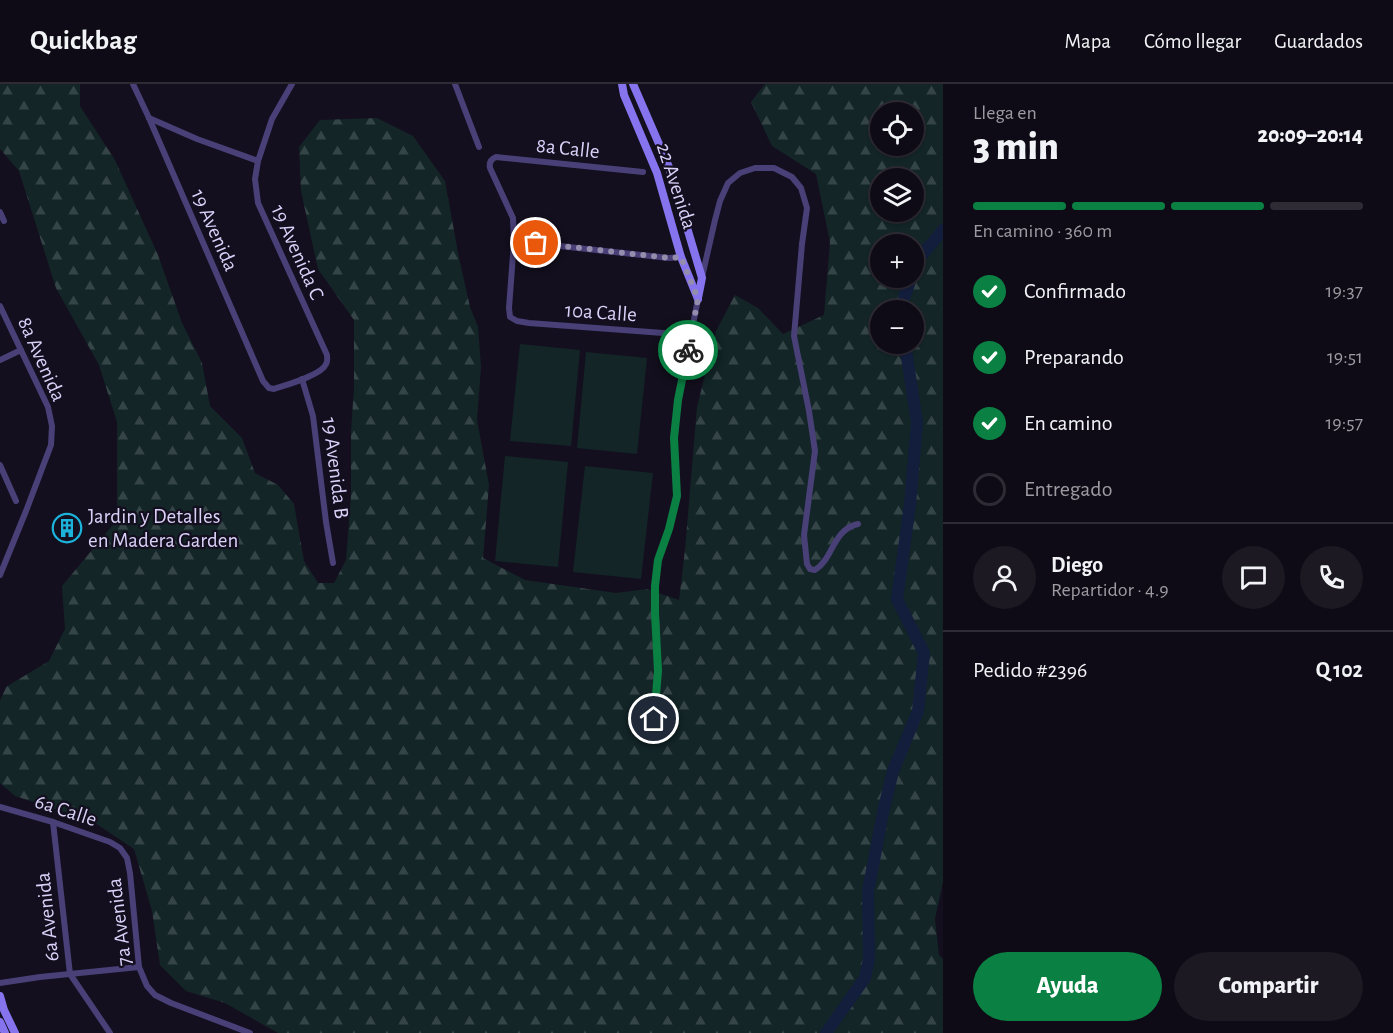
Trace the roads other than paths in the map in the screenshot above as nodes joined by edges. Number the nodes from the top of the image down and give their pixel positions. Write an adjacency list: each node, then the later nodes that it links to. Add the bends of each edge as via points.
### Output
1 (133, 84): 6 (street, 19 Avenida)
2 (292, 84): 8 (street, 19 Avenida C, via 272,118)
3 (455, 84): 7 (street)
4 (621, 84): 11 (street, 22 Avenida)
5 (633, 84): 9 (street, 22 Avenida)
6 (149, 118): 8 (street); 22 (street, 19 Avenida, via 263,381 274,389)
7 (479, 147)
8 (258, 161): 22 (street, 19 Avenida C, via 258,204 327,355 326,365)
9 (669, 167): 11 (street); 16 (street, 22 Avenida)
10 (643, 172): 14 (street, 8a Calle, via 496,157 490,168 513,218)
11 (657, 173): 15 (street, 22 Avenida)
12 (0, 212): 13 (street)
13 (4, 220)
14 (513, 241): 15 (street); 19 (street, 10a Calle, via 509,308 510,317 517,321)
15 (681, 257): 17 (street, 22 Avenida)
16 (702, 278): 17 (street); 25 (street, via 717,210 728,183 755,168 774,168 792,177 801,188 807,208 794,336 815,451 804,535 810,569 821,566 835,541)
17 (698, 299): 19 (street)
18 (0, 306): 20 (street, 8a Avenida)
19 (690, 335): 28 (street, via 674,438 677,496 658,560 655,586 658,671)
20 (21, 350): 21 (street); 27 (street, 8a Avenida, via 48,407 51,445)
21 (0, 360)
22 (302, 379): 26 (street, 19 Avenida B, via 314,416)
23 (0, 465): 24 (street)
24 (16, 501)
25 (858, 524)
26 (333, 562)
27 (0, 574)
28 (654, 719)
29 (0, 807): 30 (street, 6a Calle)
30 (53, 822): 31 (street, 6a Calle); 33 (street, 6a Avenida)
31 (120, 848): 32 (street, 7a Avenida, via 130,873)
32 (139, 968): 33 (street); 39 (street, 7a Avenida, via 155,995)
33 (70, 974): 34 (street); 38 (street, 6a Avenida)
34 (0, 983)
35 (0, 996): 36 (street)
36 (4, 1027): 37 (street)
37 (15, 1033)
38 (110, 1033)
39 (250, 1033)

